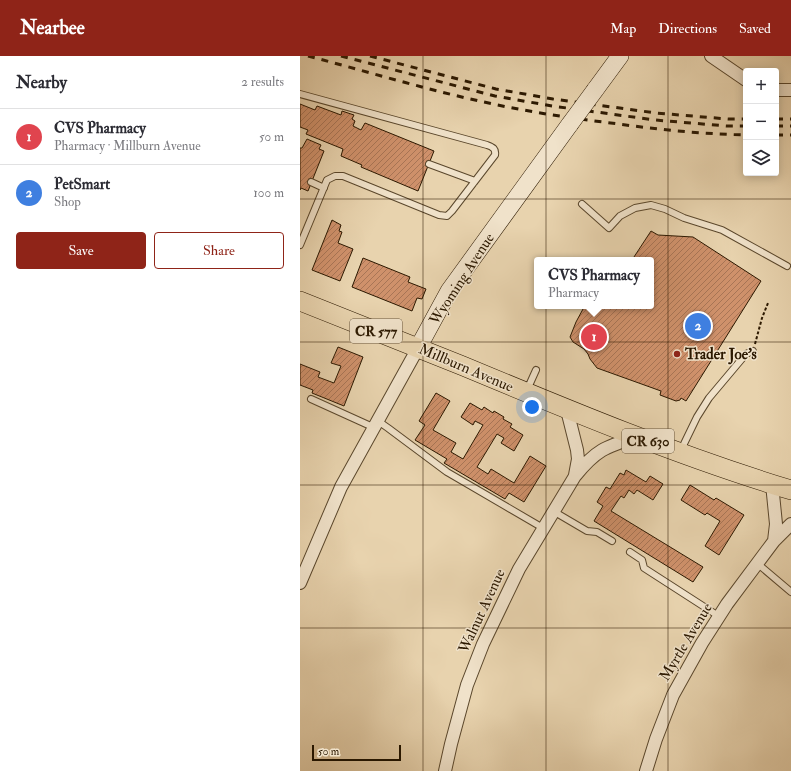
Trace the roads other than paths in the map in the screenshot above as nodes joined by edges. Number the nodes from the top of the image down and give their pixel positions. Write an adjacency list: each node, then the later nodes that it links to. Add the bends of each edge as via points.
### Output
1 (620, 56): 15 (main road, Wyoming Avenue / CR 577, bridge, via 449,292)
2 (711, 56): 3 (street)
3 (743, 78)
4 (779, 90): 5 (street)
5 (791, 90)
6 (300, 94): 8 (lane, via 492,147 495,149 495,156)
7 (429, 164): 8 (lane)
8 (475, 181): 10 (lane, via 447,216 343,176 327,180)
9 (311, 182): 10 (lane)
10 (324, 188): 12 (lane)
11 (582, 204): 13 (lane, via 609,228 620,216 635,208 651,205 665,209 722,230)
12 (300, 245)
13 (787, 266)
14 (300, 301): 15 (main road, Millburn Avenue / CR 577)
15 (418, 348): 18 (main road, Millburn Avenue / CR 630); 21 (street, Wyoming Avenue)
16 (753, 351): 23 (lane, via 746,354 709,398)
17 (536, 370): 18 (lane)
18 (526, 394): 20 (main road, Millburn Avenue / CR 630)
19 (311, 399): 21 (lane)
20 (567, 410): 22 (main road, Millburn Avenue / CR 630); 24 (street, Walnut Avenue, via 577,450)
21 (376, 424): 29 (lane, via 388,428 447,472); 34 (street, Wyoming Avenue, via 341,487)
22 (636, 437): 23 (main road, Millburn Avenue / CR 630); 24 (street, Walnut Avenue, via 601,450 586,462)
23 (680, 453): 25 (main road, Millburn Avenue / CR 630)
24 (575, 476): 27 (street, Walnut Avenue)
25 (772, 484): 26 (main road, Millburn Avenue / CR 630); 31 (street, Myrtle Avenue, via 776,524)
26 (791, 490)
27 (553, 512): 29 (street, Walnut Avenue); 30 (lane, via 587,531 597,532)
28 (791, 524): 31 (street, Myrtle Avenue)
29 (543, 528): 37 (street, Walnut Avenue, via 519,569 483,644 467,685)
30 (612, 541)
31 (774, 541): 33 (street, Myrtle Avenue)
32 (630, 552): 36 (lane, via 642,560 644,568)
33 (758, 564): 35 (lane); 36 (street, Myrtle Avenue)
34 (300, 583)
35 (791, 592)
36 (720, 617): 38 (street, Myrtle Avenue, via 673,695)
37 (445, 771)
38 (646, 771)

